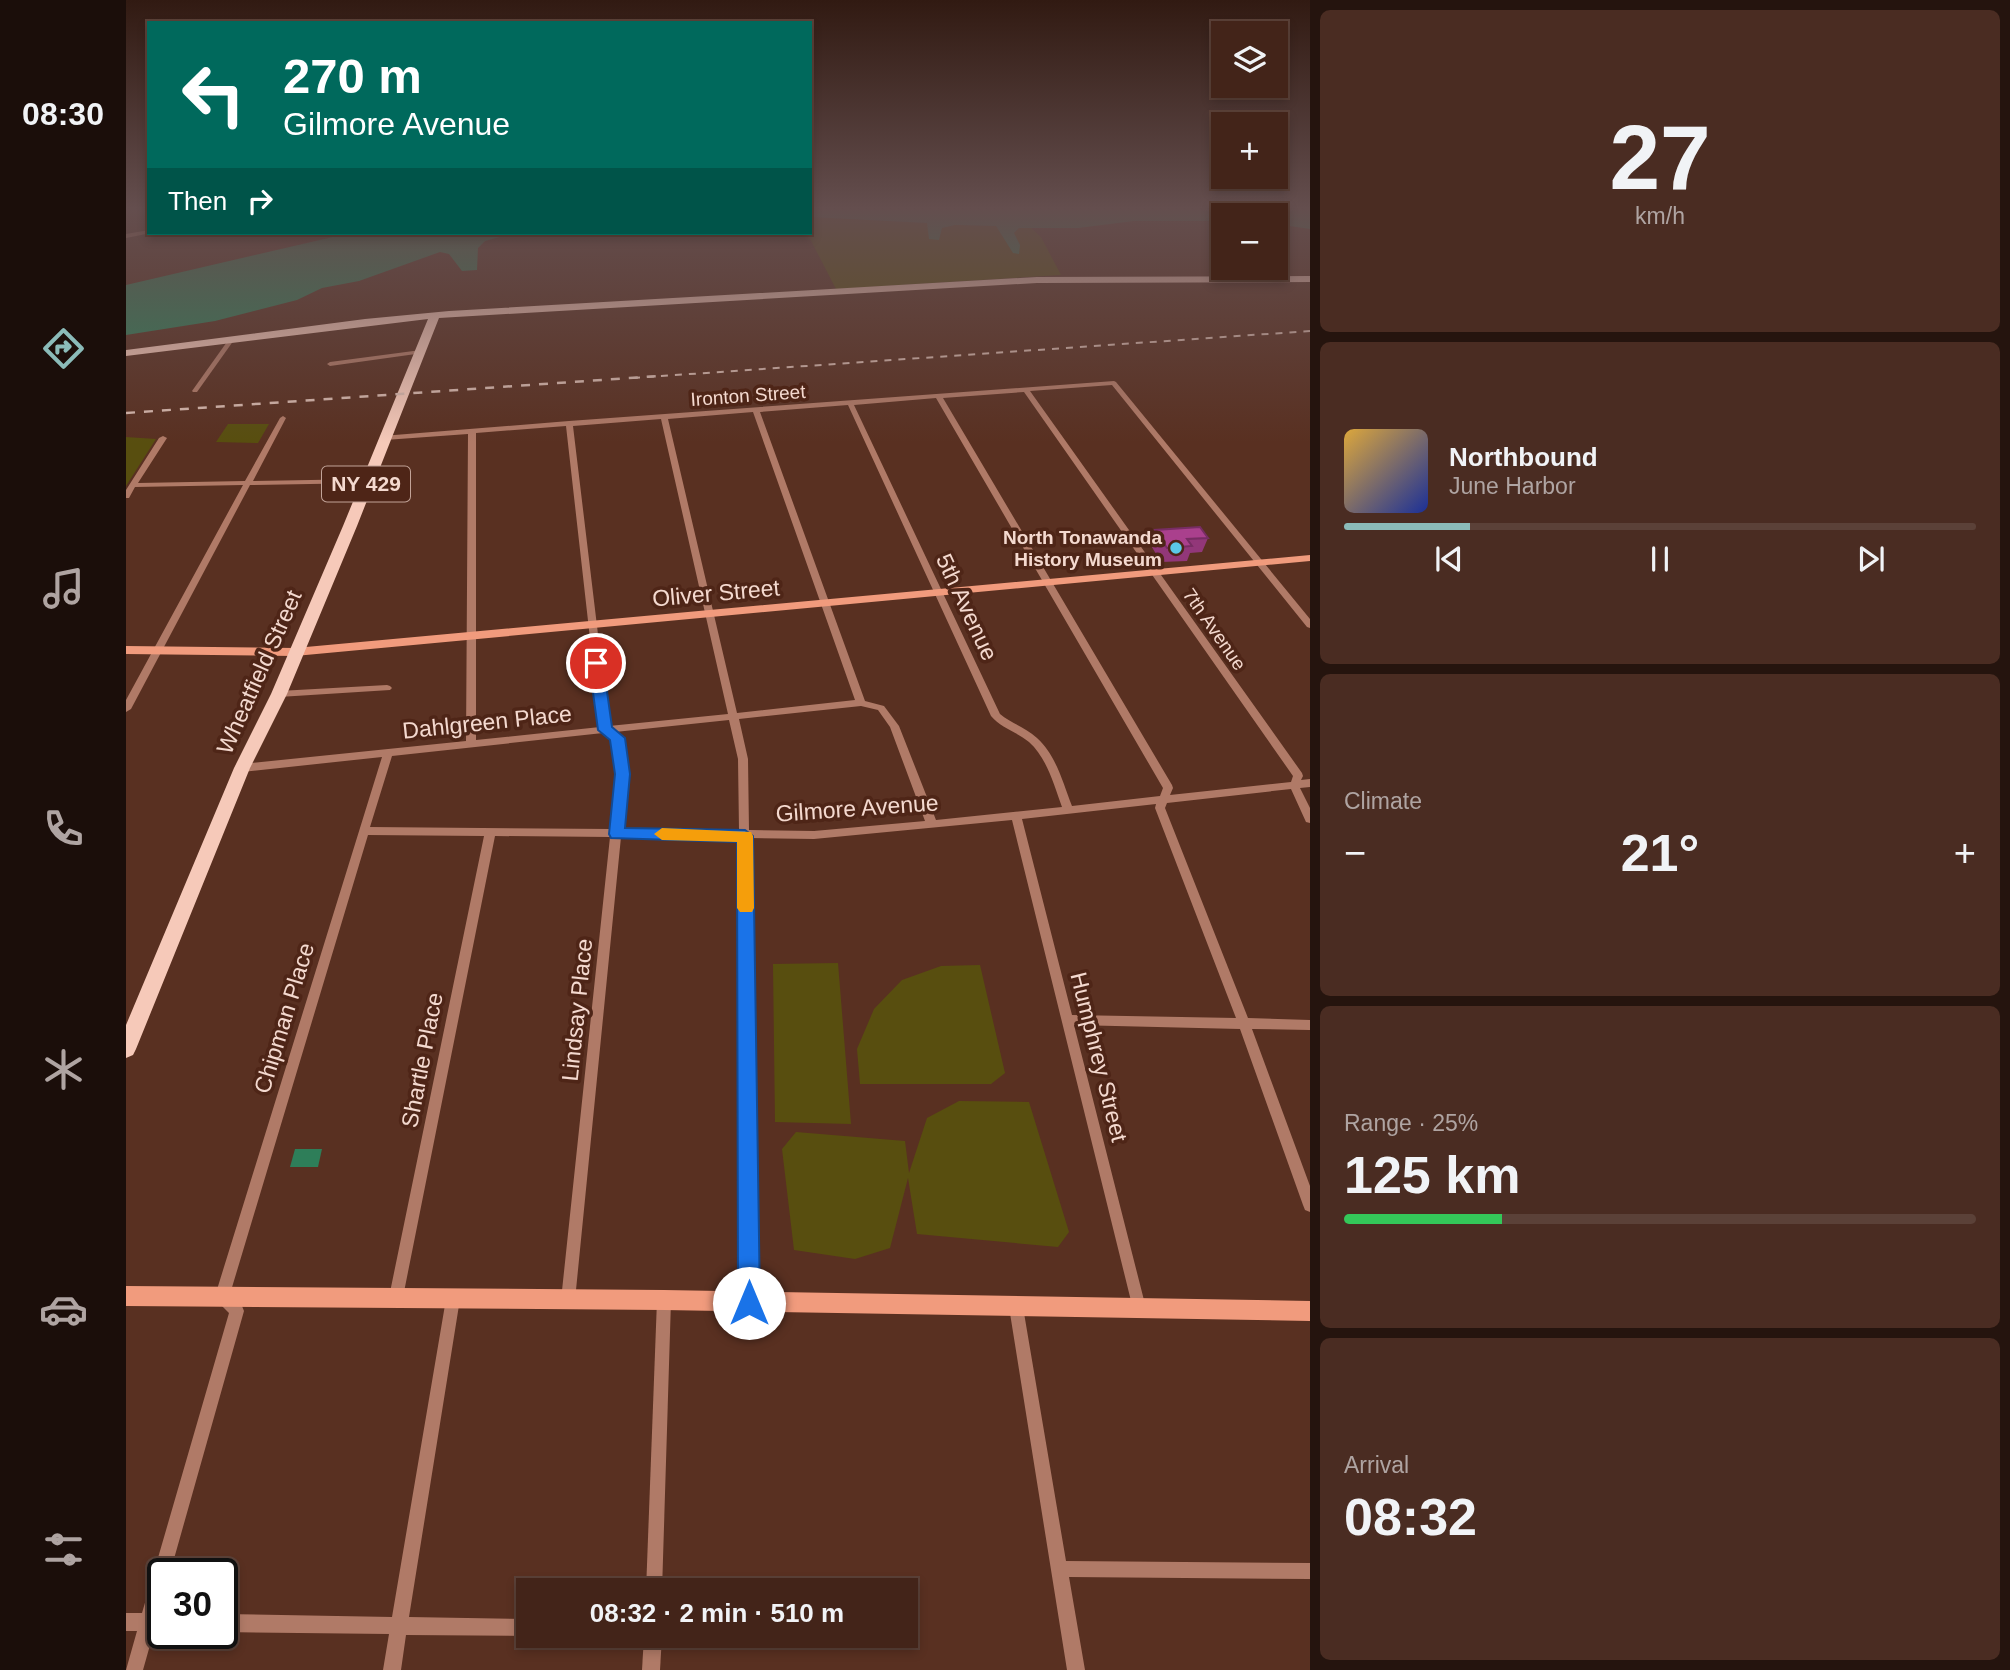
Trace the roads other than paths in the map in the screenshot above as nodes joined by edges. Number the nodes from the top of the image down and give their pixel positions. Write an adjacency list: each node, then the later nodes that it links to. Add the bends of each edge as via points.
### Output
1 (914, 287): 2 (main road)
2 (435, 315): 3 (main road); 4 (main road, Wheatfield Street / NY 429)
3 (231, 340): 5 (main road); 8 (street)
4 (421, 352): 6 (street); 17 (main road, Wheatfield Street / NY 429)
5 (126, 353)
6 (330, 364)
7 (1026, 390): 9 (street, Ironton Street); 23 (street, Ironton Street, via 1114,383); 24 (street, 7th Avenue)
8 (195, 391)
9 (938, 396): 10 (street, Ironton Street); 25 (street)
10 (849, 403): 11 (street, Ironton Street); 26 (street, 5th Avenue)
11 (755, 410): 12 (street, Ironton Street); 27 (street)
12 (664, 417): 14 (street, Ironton Street); 28 (street)
13 (284, 418): 19 (street)
14 (569, 424): 15 (street, Ironton Street); 29 (street, Lindsay Place)
15 (472, 430): 17 (street, Ironton Street); 31 (street)
16 (163, 438): 20 (street)
17 (385, 438): 18 (main road, Wheatfield Street / NY 429)
18 (367, 481): 19 (street); 34 (main road, Wheatfield Street / NY 429)
19 (247, 483): 20 (street); 33 (street)
20 (134, 485): 21 (street)
21 (126, 496)
22 (1310, 558): 23 (main road, Oliver Street)
23 (1260, 563): 24 (main road, Oliver Street); 30 (street)
24 (1157, 573): 25 (main road, Oliver Street); 45 (street, 7th Avenue, via 1298,776)
25 (1049, 583): 26 (main road, Oliver Street); 46 (street, via 1168,788)
26 (940, 593): 27 (main road, Oliver Street); 47 (street, 5th Avenue, via 996,716 1041,749)
27 (825, 604): 28 (main road, Oliver Street); 37 (street)
28 (708, 614): 29 (main road, Oliver Street); 39 (street)
29 (591, 625): 31 (main road, Oliver Street); 40 (street, Lindsay Place)
30 (1310, 625)
31 (472, 636): 34 (main road, Oliver Street); 41 (street)
32 (126, 650): 33 (main road, Oliver Street)
33 (158, 650): 34 (main road, Oliver Street); 38 (street)
34 (295, 652): 36 (main road, Wheatfield Street)
35 (387, 688): 36 (street)
36 (279, 694): 43 (main road, Wheatfield Street)
37 (861, 703): 39 (street, Dahlgreen Place); 50 (street, via 881,708 894,726)
38 (126, 709)
39 (733, 717): 40 (street, Dahlgreen Place); 54 (street, via 743,759)
40 (605, 730): 41 (street, Dahlgreen Place); 53 (street, Lindsay Place, via 617,738 622,774)
41 (471, 743): 42 (street, Dahlgreen Place)
42 (388, 752): 43 (street, Dahlgreen Place); 51 (street, Chipman Place)
43 (242, 768): 58 (main road, Wheatfield Street)
44 (1310, 783): 45 (street, Gilmore Avenue)
45 (1294, 785): 46 (street, Gilmore Avenue); 49 (street)
46 (1165, 798): 47 (street, Gilmore Avenue); 56 (street, via 1160,807)
47 (1068, 809): 48 (street, Gilmore Avenue)
48 (1016, 816): 50 (street, Gilmore Avenue); 55 (street, Humphrey Street)
49 (1310, 819)
50 (932, 824): 54 (street, Gilmore Avenue)
51 (363, 831): 52 (street, Gilmore Avenue); 61 (street, Chipman Place)
52 (490, 833): 53 (street, Gilmore Avenue); 62 (street, Shartle Place)
53 (617, 834): 54 (street, Gilmore Avenue); 64 (street, Lindsay Place)
54 (745, 836): 66 (street)
55 (1069, 1020): 56 (street); 68 (street, Humphrey Street)
56 (1244, 1024): 57 (street); 59 (street)
57 (1310, 1025)
58 (126, 1049)
59 (1310, 1205)
60 (126, 1296): 61 (main road)
61 (222, 1296): 62 (main road); 70 (street, via 237,1311)
62 (396, 1297): 63 (main road)
63 (453, 1299): 64 (main road); 77 (street)
64 (568, 1300): 65 (main road)
65 (664, 1300): 66 (main road); 73 (street)
66 (749, 1303): 67 (main road)
67 (1016, 1307): 68 (main road); 71 (street)
68 (1139, 1308): 69 (main road)
69 (1310, 1311)
70 (172, 1558)
71 (1059, 1569): 72 (street); 84 (street)
72 (1310, 1571)
73 (654, 1578)
74 (126, 1622): 75 (street)
75 (147, 1622)
76 (238, 1623): 77 (street)
77 (399, 1627): 78 (street); 82 (street)
78 (516, 1629)
79 (147, 1640): 81 (street)
80 (652, 1648): 83 (street)
81 (134, 1670)
82 (392, 1670)
83 (651, 1670)
84 (1076, 1670)

